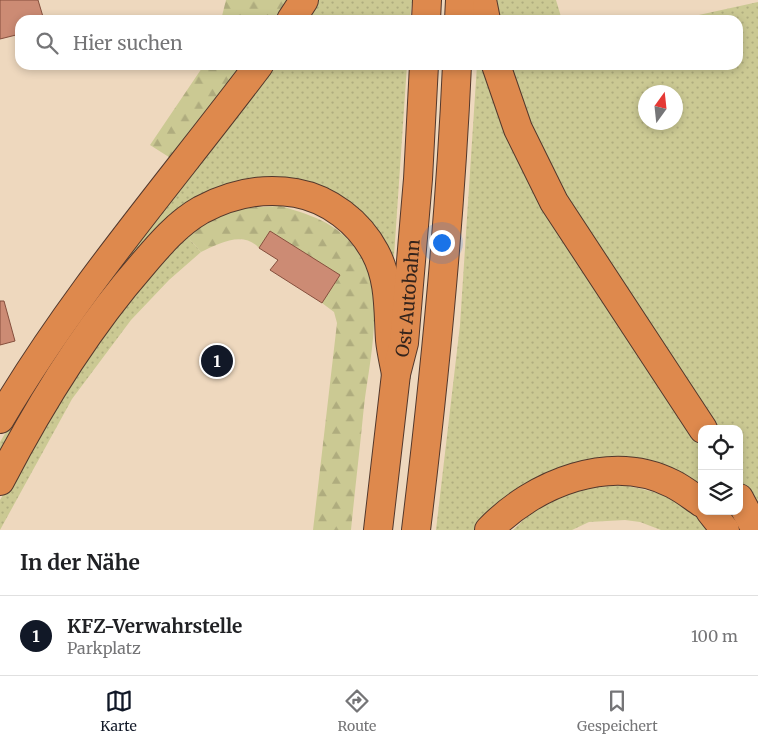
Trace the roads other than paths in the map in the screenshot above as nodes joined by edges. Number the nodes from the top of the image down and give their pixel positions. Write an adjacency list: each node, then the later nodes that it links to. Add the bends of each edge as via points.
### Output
1 (304, 0): 5 (highway)
2 (427, 0): 6 (highway)
3 (460, 0): 7 (highway)
4 (482, 0): 8 (highway)
5 (294, 15)
6 (426, 15)
7 (459, 15)
8 (485, 15)
9 (255, 70): 14 (highway, via 99,272)
10 (424, 70): 13 (highway, Ost Autobahn, via 404,343)
11 (457, 70): 21 (highway, Ost Autobahn, via 452,181)
12 (498, 70): 15 (highway, via 518,130 554,202)
13 (396, 374): 16 (highway, via 386,283 375,252 357,227 331,206 301,194 268,190 233,196 200,211 169,234 122,288 44,402); 20 (highway, Ost Autobahn)
14 (0, 419)
15 (700, 425)
16 (0, 481)
17 (698, 501): 22 (highway, via 673,484 636,472 597,472 560,482 524,499)
18 (743, 506): 24 (highway)
19 (713, 515): 23 (highway)
20 (378, 530)
21 (416, 530)
22 (489, 530)
23 (725, 530)
24 (756, 530)

